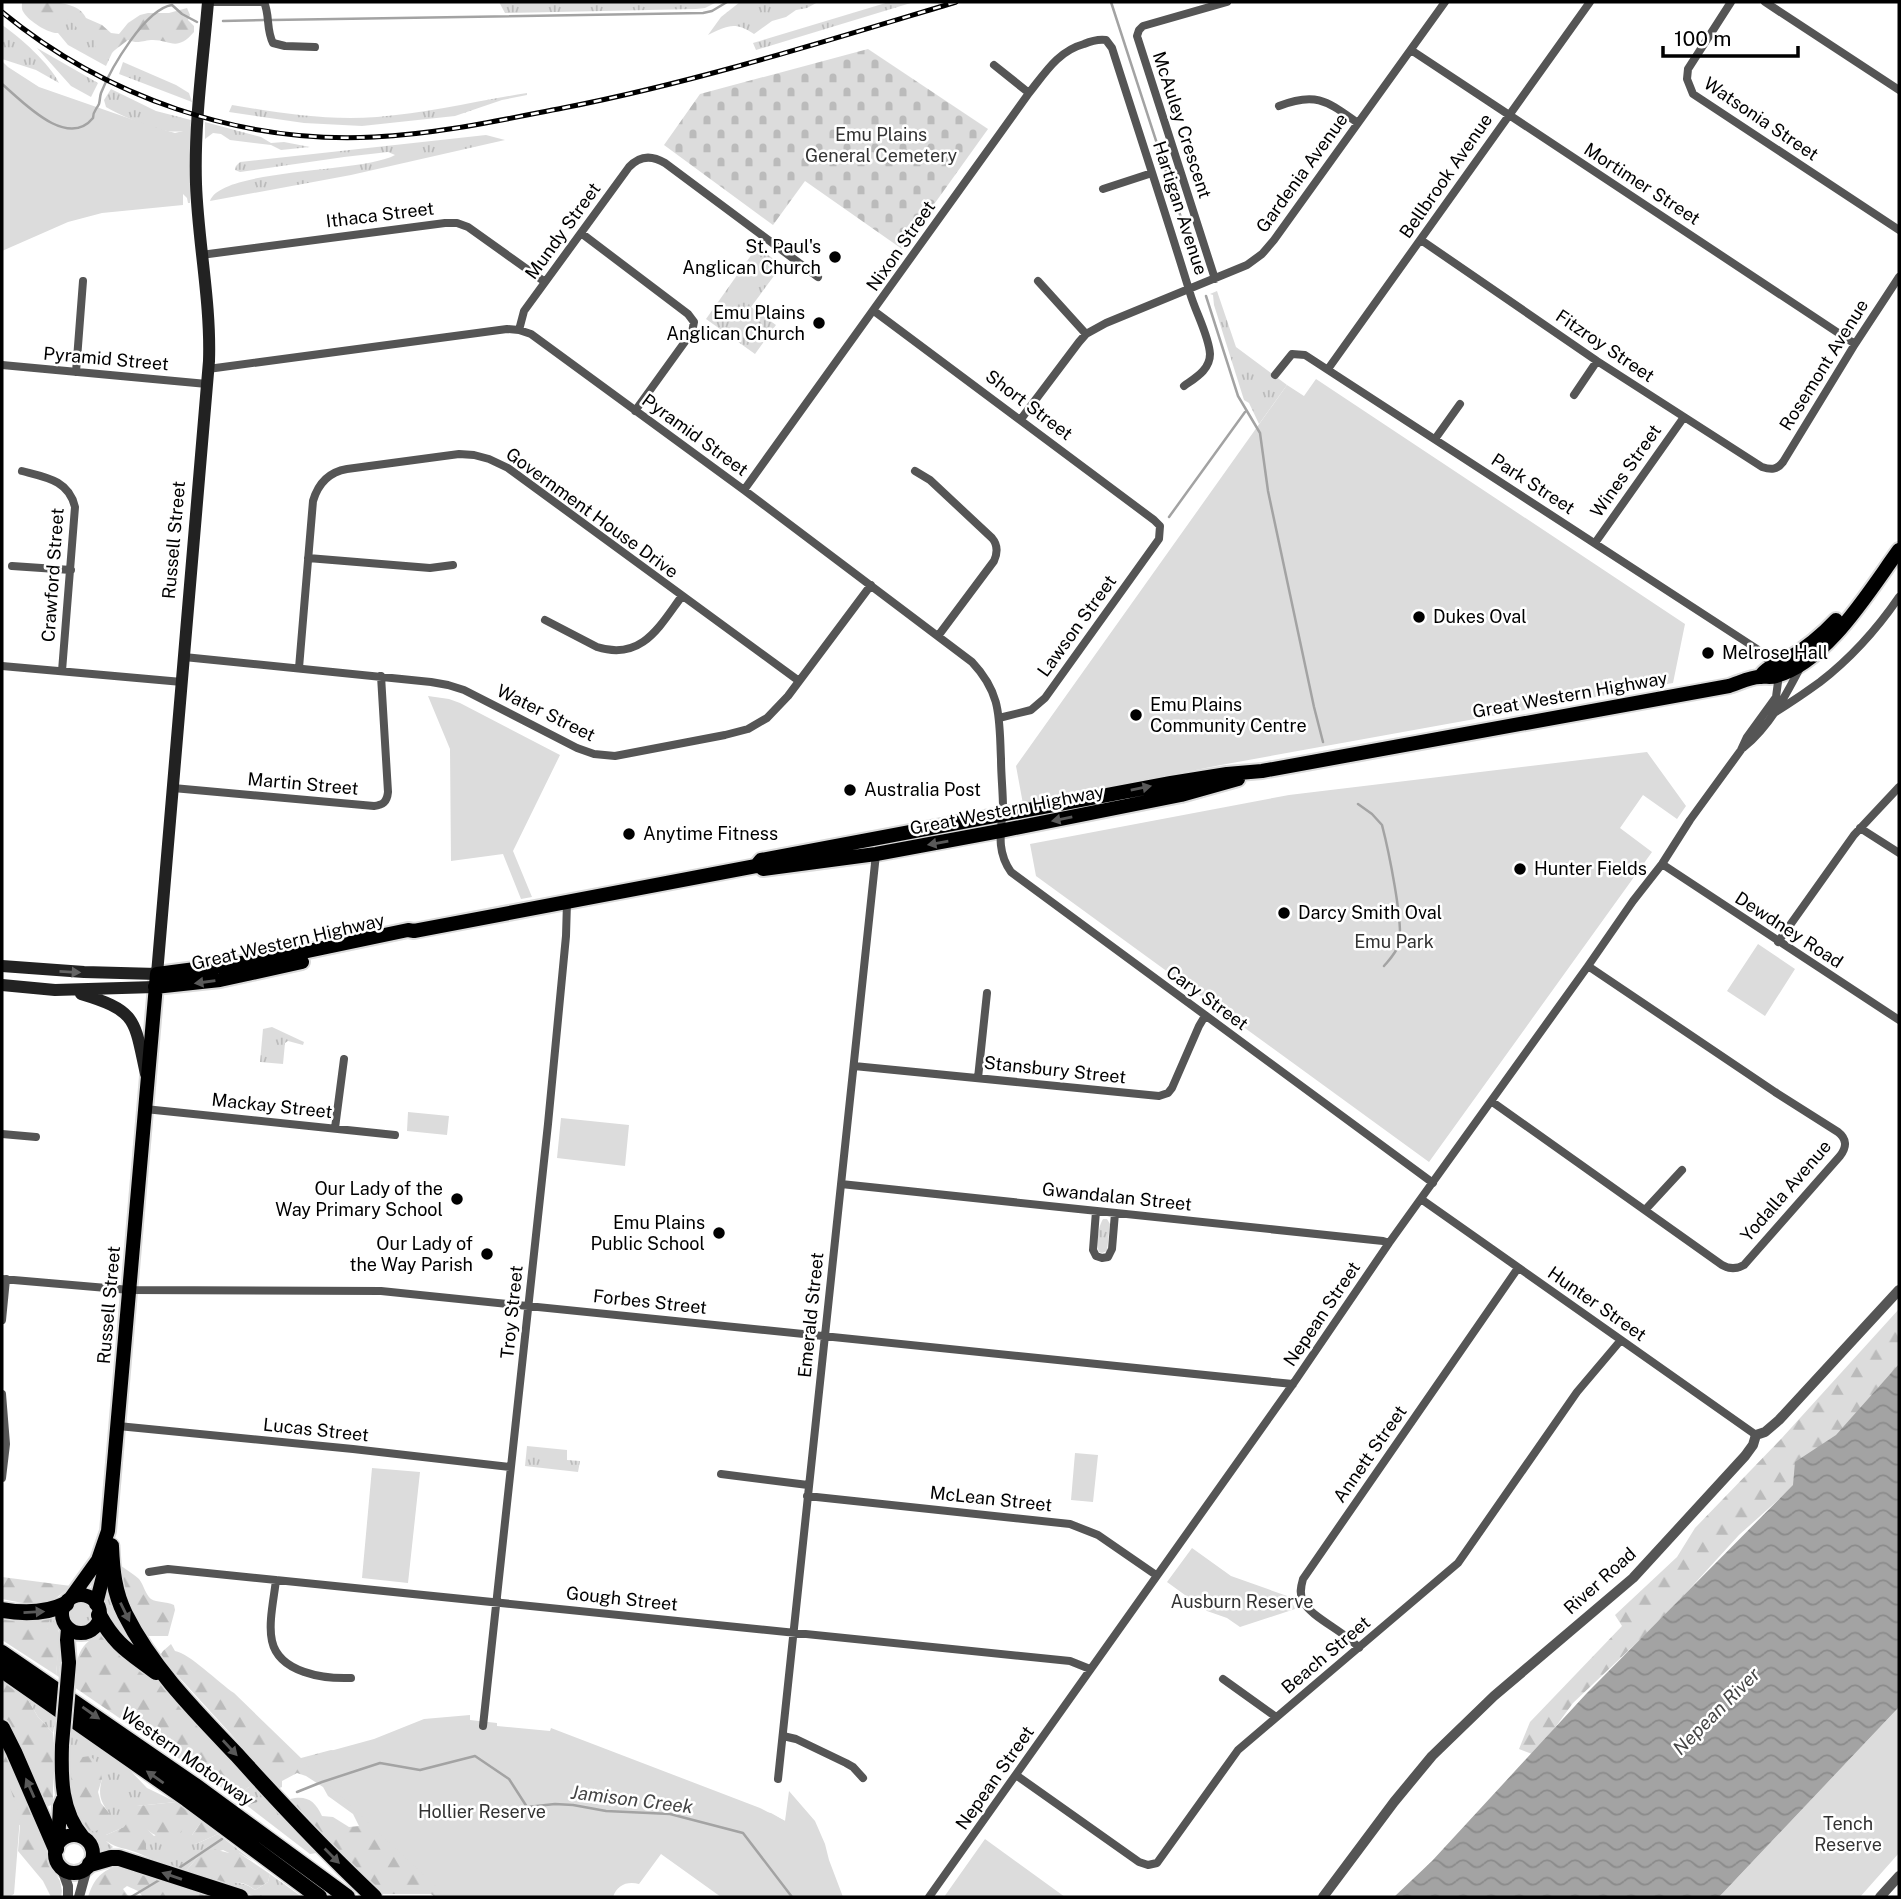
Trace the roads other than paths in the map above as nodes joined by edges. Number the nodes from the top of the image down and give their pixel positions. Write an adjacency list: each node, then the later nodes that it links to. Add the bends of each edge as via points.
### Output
1 (208, 2): 7 (street); 22 (main road, Russell Street, via 195,142)
2 (1227, 2): 25 (street, McAuley Crescent, via 1140,27 1137,36)
3 (1445, 2): 10 (street, Gardenia Avenue)
4 (1590, 2): 15 (street, Bellbrook Avenue)
5 (1731, 2): 19 (street, Watsonia Street, via 1688,69 1693,94)
6 (1765, 2): 12 (street)
7 (265, 5): 9 (street, via 273,43)
8 (1099, 39): 13 (street, Nixon Street, via 1065,51); 17 (street, Hartigan Avenue, via 1112,48)
9 (315, 47)
10 (1411, 50): 15 (street, Mortimer Street); 16 (street, Gardenia Avenue)
11 (994, 65): 13 (street)
12 (1899, 90)
13 (1029, 93): 30 (street, Nixon Street)
14 (1279, 106): 16 (street, via 1318,99)
15 (1508, 116): 21 (street, Bellbrook Avenue); 33 (street, Mortimer Street)
16 (1358, 123): 25 (street, Gardenia Avenue, via 1268,248 1247,265)
17 (1152, 173): 18 (street); 29 (street, Hartigan Avenue)
18 (1103, 189)
19 (1899, 230)
20 (581, 233): 23 (street, Mundy Street, via 629,167 643,157 656,158); 28 (street, Mundy Street); 44 (street, via 694,322 692,332)
21 (1421, 240): 34 (street, Fitzroy Street); 37 (street, Bellbrook Avenue)
22 (201, 255): 28 (street, Ithaca Street, via 457,223); 36 (main road, Russell Street)
23 (818, 277)
24 (1899, 277): 33 (street, Rosemont Avenue)
25 (1215, 279): 29 (street, Gardenia Avenue)
26 (83, 281): 38 (street)
27 (1038, 281): 32 (street)
28 (545, 282): 31 (street, Mundy Street, via 524,312)
29 (1189, 289): 32 (street, Gardenia Avenue); 41 (street, Hartigan Avenue, via 1210,354 1205,369)
30 (874, 311): 46 (street, Short Street); 51 (street, Nixon Street)
31 (519, 330): 36 (street); 44 (street, Pyramid Street, via 531,334)
32 (1086, 334): 46 (street, Gardenia Avenue)
33 (1855, 344): 48 (street, Rosemont Avenue)
34 (1597, 360): 42 (street); 45 (street, Fitzroy Street)
35 (2, 365): 38 (street, Pyramid Street)
36 (208, 369): 40 (main road, Russell Street)
37 (1328, 369): 39 (street, Park Street, via 1295,354); 47 (street, Park Street)
38 (76, 372): 40 (street, Pyramid Street)
39 (1275, 375)
40 (207, 384): 65 (main road, Russell Street)
41 (1184, 386)
42 (1574, 395)
43 (1460, 404): 47 (street)
44 (635, 411): 51 (street, Pyramid Street)
45 (1684, 418): 48 (street, Fitzroy Street, via 1762,467); 54 (street, Wines Street)
46 (1021, 419): 52 (street, Short Street)
47 (1435, 439): 54 (street, Park Street)
48 (1775, 469)
49 (22, 471): 59 (street, Crawford Street, via 60,483 73,499)
50 (915, 471): 64 (street, via 997,546 994,561)
51 (744, 490): 60 (street, Pyramid Street)
52 (1160, 528): 75 (street, Lawson Street, via 1159,539 1041,703 1024,713)
53 (1899, 539): 70 (highway, Great Western Highway, via 1832,625)
54 (1595, 544): 70 (street, Park Street, via 1757,649)
55 (1899, 550): 66 (highway, Great Western Highway, via 1839,631)
56 (308, 558): 57 (street, via 430,568); 61 (street, Government House Drive, via 315,494 329,476 347,468 467,454 508,468); 68 (street, Government House Drive)
57 (453, 565)
58 (12, 566): 59 (street)
59 (71, 570): 69 (street, Crawford Street)
60 (871, 585): 64 (street, Pyramid Street); 72 (street, Water Street)
61 (682, 596): 63 (street, via 651,636 624,650 597,646); 72 (street, Government House Drive)
62 (1899, 597): 74 (street, via 1850,656)
63 (545, 620)
64 (938, 636): 75 (street, Pyramid Street, via 972,662 987,681)
65 (184, 657): 68 (street, Water Street); 73 (main road, Russell Street)
66 (1803, 663): 70 (highway, Great Western Highway); 74 (street, Nepean Street)
67 (2, 666): 69 (street)
68 (299, 668): 71 (street, Water Street)
69 (62, 671): 73 (street)
70 (1775, 671): 76 (street, Nepean Street, via 1776,697); 77 (highway, Great Western Highway, via 1729,686)
71 (381, 676): 72 (street, Water Street, via 456,687 571,746 615,756 748,729 776,710); 79 (street, Martin Street, via 388,792 383,804)
72 (799, 681)
73 (181, 682): 79 (main road, Russell Street)
74 (1774, 713): 76 (street, Nepean Street)
75 (999, 718): 80 (street, Pyramid Street)
76 (1741, 750): 85 (street, Nepean Street)
77 (1262, 771): 80 (highway, Great Western Highway, one-way to 77); 82 (highway, Great Western Highway, one-way to 82, via 1181,795)
78 (1899, 787): 81 (street)
79 (173, 788): 91 (main road, Russell Street)
80 (1002, 815): 82 (street, Cary Street); 86 (highway, Great Western Highway, via 761,860)
81 (1860, 828): 83 (street); 88 (street)
82 (1000, 831): 84 (highway, Great Western Highway, one-way to 84); 95 (street, Cary Street, via 1002,855 1015,877)
83 (1899, 853)
84 (876, 854): 86 (highway, Great Western Highway, via 763,869); 98 (street, Emerald Street)
85 (1662, 864): 88 (street, Dewdney Road); 90 (street, Nepean Street)
86 (756, 866): 87 (highway, Great Western Highway)
87 (566, 902): 91 (highway, Great Western Highway, via 414,931 212,981); 119 (street, Troy Street)
88 (1778, 942): 96 (street, Dewdney Road)
89 (2, 966): 91 (main road, Great Western Highway, one-way to 91)
90 (1588, 966): 101 (street, Nepean Street); 111 (street, Yodalla Avenue, via 1845,1141 1840,1156 1741,1266 1722,1265)
91 (156, 981): 93 (main road, Great Western Highway); 100 (highway, Russell Street)
92 (2, 985): 93 (main road, Great Western Highway)
93 (68, 990): 100 (main road, Russell Street, via 125,1012 136,1031)
94 (987, 993): 99 (street)
95 (1205, 1016): 99 (street, Stansbury Street, via 1172,1088 1164,1095); 108 (street, Cary Street)
96 (1899, 1020)
97 (344, 1059): 103 (street)
98 (853, 1066): 99 (street, Stansbury Street); 109 (street, Emerald Street)
99 (978, 1078)
100 (148, 1082): 102 (highway, Russell Street)
101 (1491, 1101): 108 (street, Nepean Street); 111 (street, Yodalla Avenue)
102 (145, 1109): 103 (street, Mackay Street); 117 (highway, Russell Street)
103 (335, 1128): 105 (street, Mackay Street)
104 (2, 1134): 106 (street)
105 (394, 1135)
106 (36, 1137)
107 (1682, 1170): 111 (street)
108 (1433, 1183): 110 (street, Nepean Street)
109 (841, 1184): 112 (street, Gwandalan Street); 121 (street, Emerald Street)
110 (1421, 1199): 114 (street, Nepean Street); 115 (street, Hunter Street)
111 (1645, 1210)
112 (1096, 1211): 113 (street, Gwandalan Street); 113 (street, via 1094,1250 1102,1258 1112,1251)
113 (1115, 1213): 114 (street, Gwandalan Street)
114 (1389, 1243): 123 (street, Nepean Street)
115 (1518, 1268): 122 (street, Hunter Street); 144 (street, Annett Street, via 1303,1579 1304,1604)
116 (4, 1279): 117 (street, Forbes Street); 120 (street)
117 (130, 1290): 119 (street, Forbes Street, via 374,1291); 126 (highway, Russell Street)
118 (1899, 1290): 127 (street, River Road, via 1779,1420)
119 (528, 1305): 121 (street, Forbes Street); 128 (street, Troy Street)
120 (2, 1320)
121 (824, 1335): 123 (street, Forbes Street); 131 (street, Emerald Street)
122 (1621, 1340): 127 (street, Hunter Street); 144 (street, Beach Street, via 1570,1402 1458,1563)
123 (1293, 1384): 135 (street, Nepean Street)
124 (2, 1394): 125 (street)
125 (3, 1418): 130 (street)
126 (118, 1426): 128 (street, Lucas Street); 133 (highway, Russell Street)
127 (1756, 1434): 173 (street, River Road, via 1745,1456 1633,1578 1494,1696 1432,1756)
128 (510, 1467): 138 (street, Troy Street)
129 (721, 1474): 131 (street)
130 (2, 1478)
131 (808, 1485): 132 (street, Emerald Street)
132 (807, 1496): 135 (street, McLean Street, via 1070,1524 1098,1535); 142 (street, Emerald Street)
133 (110, 1539): 137 (highway, Russell Street); 140 (highway, Russell Street); 151 (highway, one-way to 151, via 120,1603)
134 (149, 1572): 136 (street, Gough Street, via 168,1569)
135 (1156, 1575): 148 (street, Nepean Street)
136 (275, 1580): 138 (street, Gough Street); 149 (street, via 271,1636 278,1654 311,1674)
137 (68, 1602): 139 (highway, one-way to 137, via 38,1612); 140 (highway, via 84,1596); 141 (highway, via 62,1616)
138 (496, 1602): 142 (street, Gough Street); 153 (street, Troy Street)
139 (2, 1610)
140 (98, 1610): 143 (highway, via 94,1627); 151 (highway, via 120,1645)
141 (68, 1628): 143 (highway); 146 (highway)
142 (794, 1632): 148 (street, Gough Street, via 1070,1661); 155 (street, Emerald Street)
143 (83, 1633): 146 (highway)
144 (1359, 1648): 152 (street, Beach Street)
145 (2, 1653): 160 (highway, Western Motorway, one-way to 160, via 99,1718)
146 (69, 1663): 159 (highway, bridge)
147 (2, 1670): 160 (highway, Western Motorway, one-way to 147)
148 (1090, 1670): 156 (street, Nepean Street)
149 (351, 1678)
150 (1223, 1679): 152 (street)
151 (168, 1682): 171 (highway, one-way to 171)
152 (1276, 1717): 156 (street, Beach Street, via 1238,1750 1154,1864 1139,1862)
153 (483, 1726)
154 (2, 1728): 162 (highway, one-way to 154)
155 (783, 1736): 157 (street, via 846,1763); 158 (street, Emerald Street)
156 (1016, 1775): 172 (street, Nepean Street)
157 (863, 1778)
158 (778, 1779)
159 (63, 1798): 161 (highway); 162 (highway)
160 (217, 1812): 169 (highway, Western Motorway, via 240,1837); 170 (highway, Western Motorway, via 255,1829)
161 (83, 1837): 162 (highway, via 66,1837); 163 (highway, via 93,1852)
162 (57, 1847): 164 (highway, via 56,1860)
163 (89, 1866): 164 (highway, via 78,1873); 167 (street); 168 (highway, one-way to 163, via 119,1858)
164 (62, 1869): 166 (street)
165 (1899, 1876): 174 (street)
166 (68, 1897)
167 (79, 1897)
168 (240, 1897)
169 (319, 1897)
170 (347, 1897)
171 (374, 1897)
172 (929, 1897)
173 (1322, 1897)
174 (1881, 1897)

